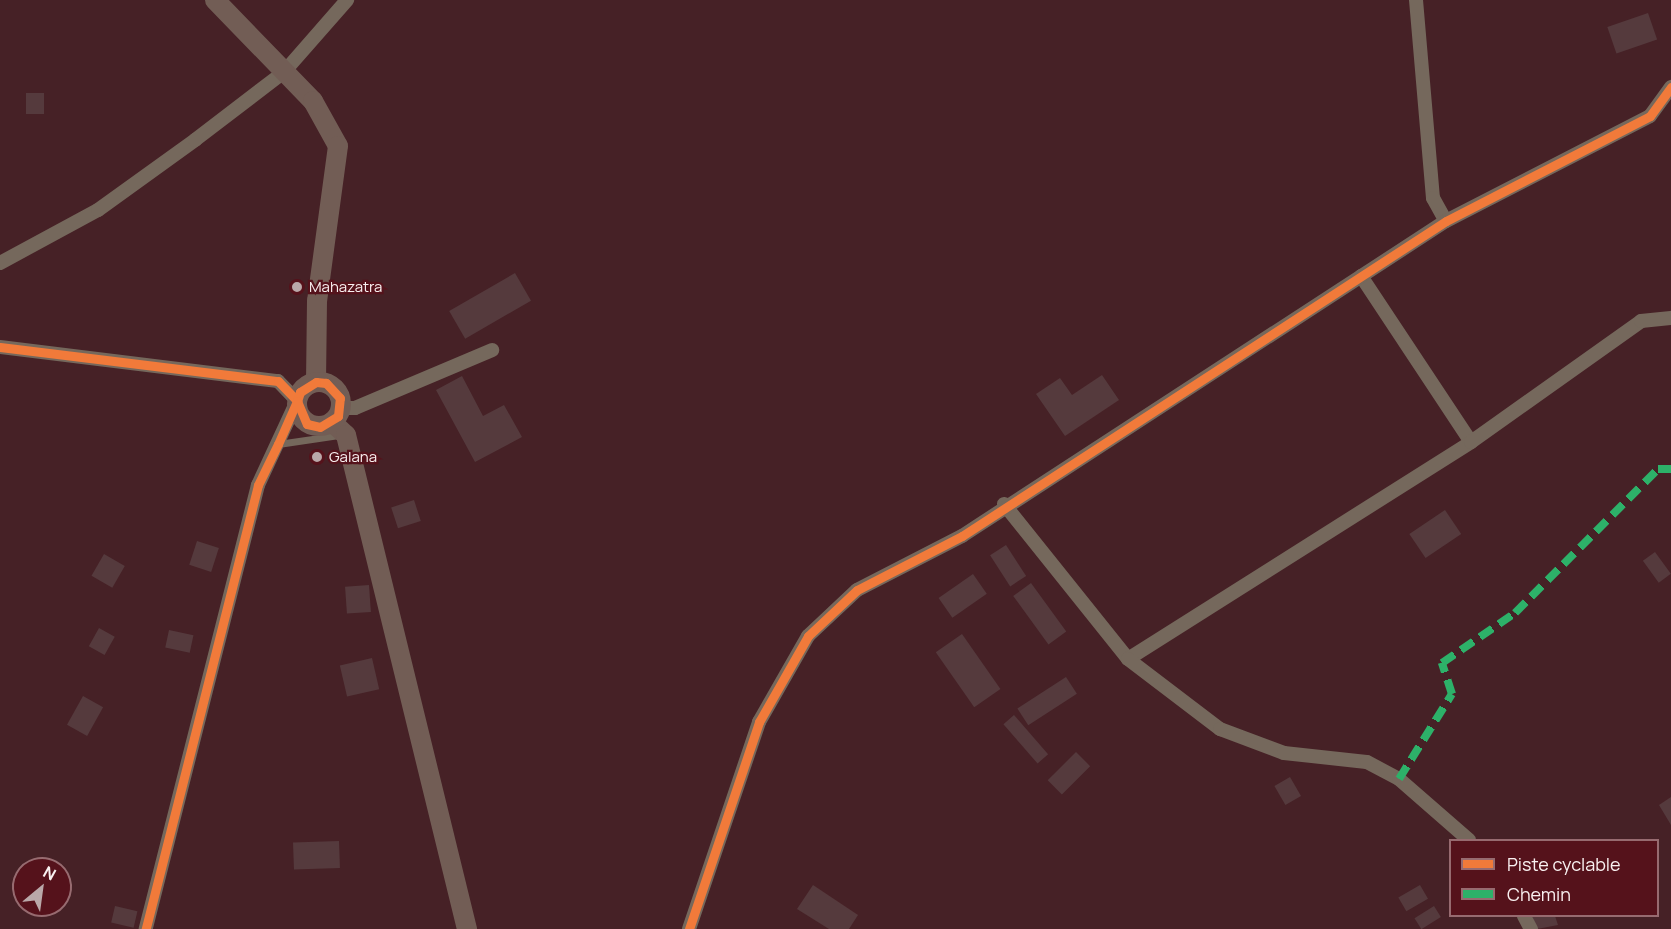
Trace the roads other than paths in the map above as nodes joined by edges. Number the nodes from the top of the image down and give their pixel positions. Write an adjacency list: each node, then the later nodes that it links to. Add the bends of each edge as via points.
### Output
1 (215, 0): 4 (street)
2 (347, 0): 4 (street)
3 (1416, 0): 6 (street, via 1433,198)
4 (284, 72): 7 (street, via 98,210); 12 (street, via 313,101 338,146 317,301)
5 (1671, 87): 6 (street, via 1650,116)
6 (1446, 221): 8 (street)
7 (0, 263)
8 (1361, 276): 15 (street); 17 (street)
9 (1671, 318): 15 (street, via 1641,321)
10 (0, 347): 13 (street, via 278,381)
11 (492, 350): 14 (street, via 355,408)
12 (316, 382): 13 (street); 14 (street, via 335,389)
13 (297, 401): 14 (street, via 307,424); 16 (street)
14 (340, 422): 16 (lane); 21 (street)
15 (1471, 442): 18 (street)
16 (278, 444): 20 (street, via 258,485)
17 (1004, 504): 18 (street); 22 (street, via 962,536 857,590 808,636 759,722)
18 (1128, 659): 19 (street, via 1220,729 1284,753 1367,762 1399,779)
19 (1468, 839)
20 (146, 929)
21 (467, 929)
22 (689, 929)

